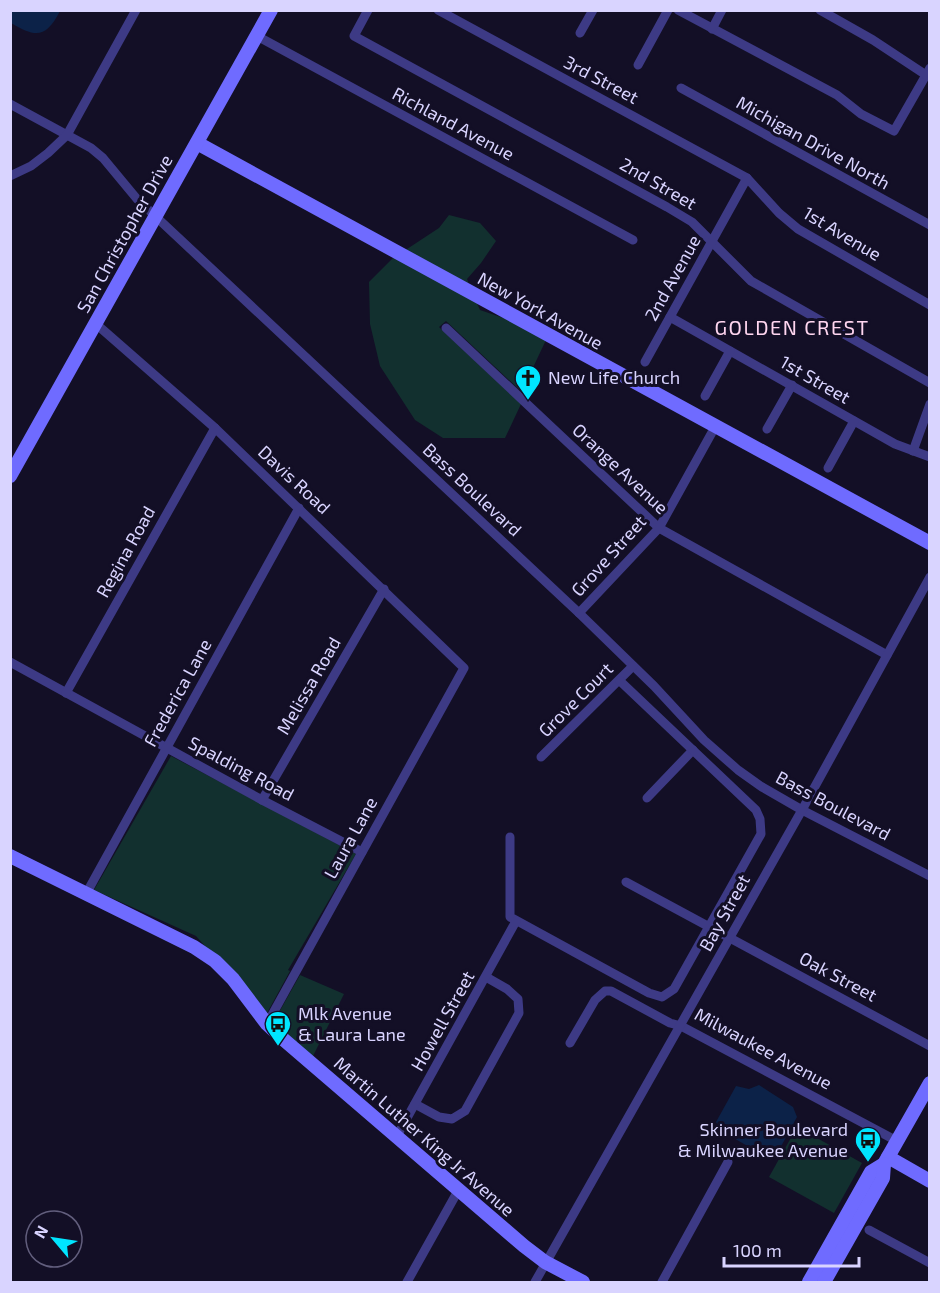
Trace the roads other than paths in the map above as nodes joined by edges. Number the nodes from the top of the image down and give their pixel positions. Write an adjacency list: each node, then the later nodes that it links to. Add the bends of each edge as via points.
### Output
1 (136, 10): 17 (street)
2 (271, 10): 12 (street, San Christopher Drive)
3 (368, 10): 24 (street, 2nd Street, via 354,36 668,207 692,222)
4 (438, 10): 20 (street, 3rd Street)
5 (593, 10): 11 (street)
6 (668, 10): 13 (street)
7 (678, 10): 10 (street)
8 (722, 10): 10 (street)
9 (820, 10): 14 (street)
10 (712, 28): 14 (street, via 837,95 861,114 894,131)
11 (580, 33)
12 (256, 36): 18 (street, San Christopher Drive); 23 (street, Richland Avenue)
13 (638, 65)
14 (928, 72)
15 (681, 88): 22 (street, Michigan Drive North)
16 (10, 104): 17 (street, Bass Boulevard)
17 (67, 135): 19 (street, via 31,166); 21 (street, Bass Boulevard, via 91,147)
18 (197, 143): 21 (street, San Christopher Drive); 36 (street, New York Avenue)
19 (10, 176)
20 (747, 178): 24 (street, 2nd Avenue); 25 (street, 1st Avenue, via 798,229)
21 (156, 214): 27 (street, San Christopher Drive); 48 (street, Bass Boulevard)
22 (930, 225)
23 (633, 240)
24 (712, 242): 26 (street, 2nd Avenue); 31 (street, 2nd Street, via 752,281)
25 (930, 305)
26 (670, 317): 29 (street, 1st Street); 30 (street, 2nd Avenue)
27 (95, 323): 37 (street, Davis Road); 42 (street, San Christopher Drive)
28 (446, 328): 44 (street, Orange Avenue)
29 (730, 351): 32 (street, 1st Street); 33 (street)
30 (645, 362)
31 (930, 383)
32 (792, 385): 35 (street, 1st Street); 38 (street)
33 (705, 396)
34 (930, 404): 39 (street)
35 (854, 422): 39 (street, 1st Street); 41 (street)
36 (715, 427): 44 (street, Grove Street); 45 (street, New York Avenue)
37 (214, 428): 43 (street, Davis Road); 54 (street, Regina Road)
38 (767, 429)
39 (913, 451): 40 (street)
40 (930, 457)
41 (828, 468)
42 (10, 476)
43 (299, 508): 47 (street, Davis Road); 55 (street, Frederica Lane)
44 (659, 528): 48 (street, Grove Street); 49 (street, Orange Avenue)
45 (930, 543)
46 (930, 577): 49 (street, Bay Street)
47 (384, 589): 52 (street, Davis Road); 59 (street, Melissa Road)
48 (579, 613): 51 (street, Bass Boulevard)
49 (887, 655): 60 (street, Bay Street)
50 (10, 662): 54 (street, Spalding Road)
51 (633, 666): 53 (street, Grove Court); 60 (street, Bass Boulevard, via 738,770)
52 (464, 668): 62 (street, Laura Lane)
53 (620, 681): 56 (street); 57 (street, Grove Court)
54 (66, 693): 55 (street, Spalding Road)
55 (166, 748): 59 (street, Spalding Road); 66 (street, Frederica Lane)
56 (693, 750): 58 (street); 68 (street, via 756,810 760,819 761,834)
57 (542, 757)
58 (647, 798)
59 (262, 800): 62 (street, Spalding Road)
60 (802, 810): 64 (street, Bass Boulevard); 69 (street, Bay Street)
61 (510, 837): 67 (street)
62 (362, 852): 71 (street, Laura Lane)
63 (10, 856): 66 (street, Martin Luther King Jr Avenue)
64 (930, 876)
65 (626, 882): 68 (street, Oak Street)
66 (86, 894): 71 (street, Martin Luther King Jr Avenue, via 215,961)
67 (513, 919): 68 (street, via 662,997 674,989); 70 (street, Howell Street)
68 (709, 928): 69 (street, Oak Street)
69 (730, 938): 72 (street, Bay Street); 74 (street, Oak Street)
70 (486, 977): 76 (street, Howell Street); 76 (street, via 518,999 519,1013 465,1111 452,1119 439,1117)
71 (267, 1024): 77 (street, Martin Luther King Jr Avenue)
72 (681, 1026): 73 (street, Milwaukee Avenue, via 605,991 595,1000); 78 (street, Milwaukee Avenue); 84 (street, Bay Street)
73 (570, 1043)
74 (930, 1046)
75 (930, 1083): 78 (street)
76 (415, 1104): 77 (street, Howell Street)
77 (397, 1136): 82 (street, Martin Luther King Jr Avenue)
78 (897, 1141): 79 (street)
79 (886, 1161): 81 (street); 90 (street, via 871,1172); 91 (street, via 883,1178)
80 (728, 1162): 89 (street)
81 (930, 1181)
82 (459, 1189): 84 (street, Martin Luther King Jr Avenue); 86 (street)
83 (869, 1230): 85 (street)
84 (545, 1262): 87 (street, Bay Street); 88 (street, Martin Luther King Jr Avenue)
85 (930, 1263)
86 (407, 1282)
87 (535, 1282)
88 (583, 1282)
89 (662, 1282)
90 (809, 1282)
91 (824, 1282)

